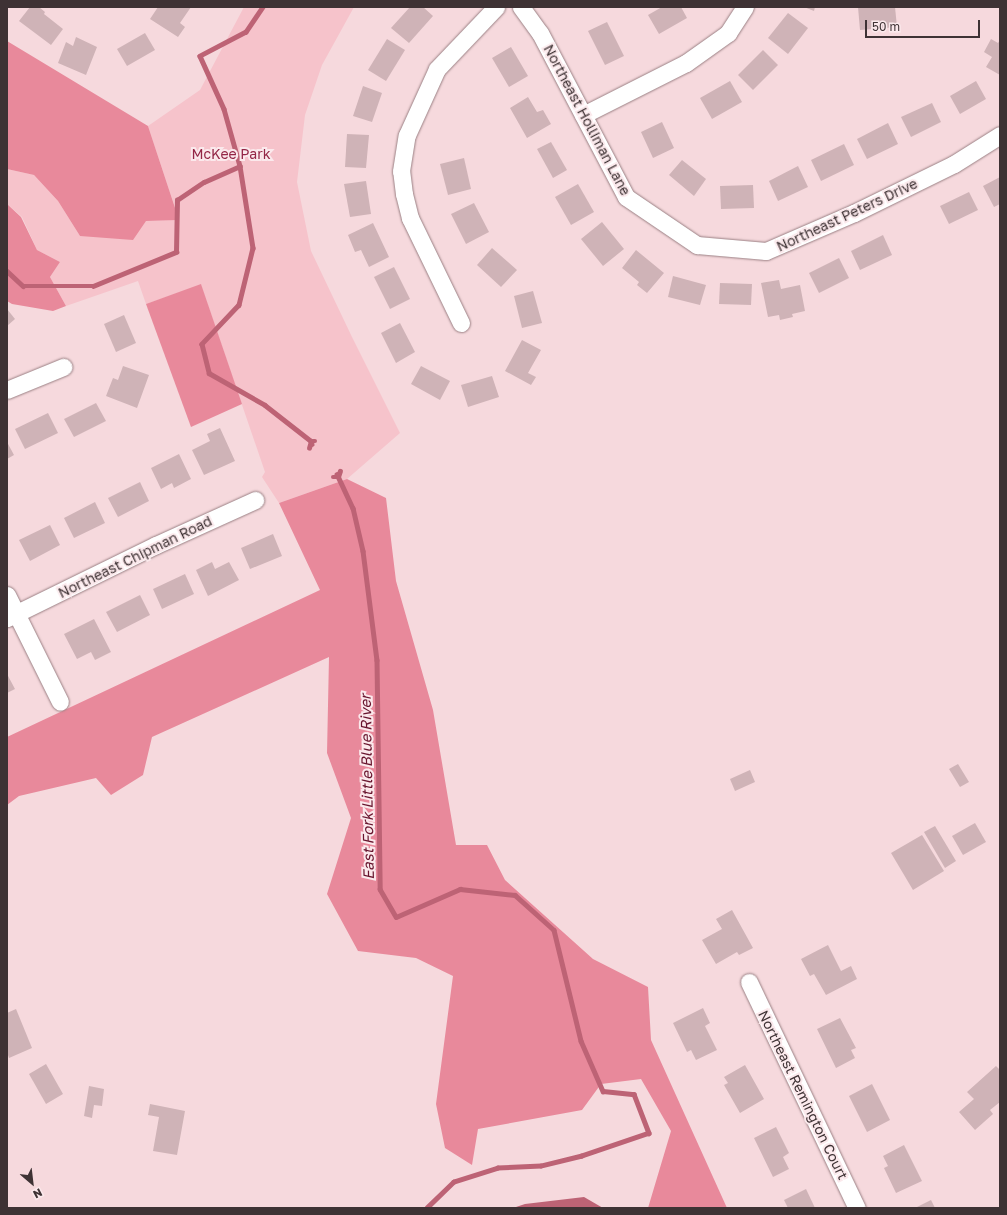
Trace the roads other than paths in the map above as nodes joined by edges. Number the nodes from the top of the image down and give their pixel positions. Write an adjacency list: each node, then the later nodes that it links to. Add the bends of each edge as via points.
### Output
1 (496, 7): 7 (street, via 437,69 406,134 402,171 410,218)
2 (520, 7): 4 (street, Northeast Holliman Lane, via 540,33)
3 (745, 7): 4 (street, via 728,33 686,63)
4 (583, 115): 6 (street, Northeast Holliman Lane, via 626,197)
5 (1000, 134): 6 (street, Northeast Peters Drive, via 954,164 854,214 766,251 697,245)
6 (684, 237)
7 (461, 323)
8 (63, 367): 9 (street)
9 (7, 390)
10 (255, 500): 12 (street, Northeast Chipman Road, via 156,545)
11 (7, 595): 12 (street)
12 (12, 616): 13 (street)
13 (60, 702)
14 (749, 982): 15 (street, Northeast Remington Court)
15 (858, 1208)

